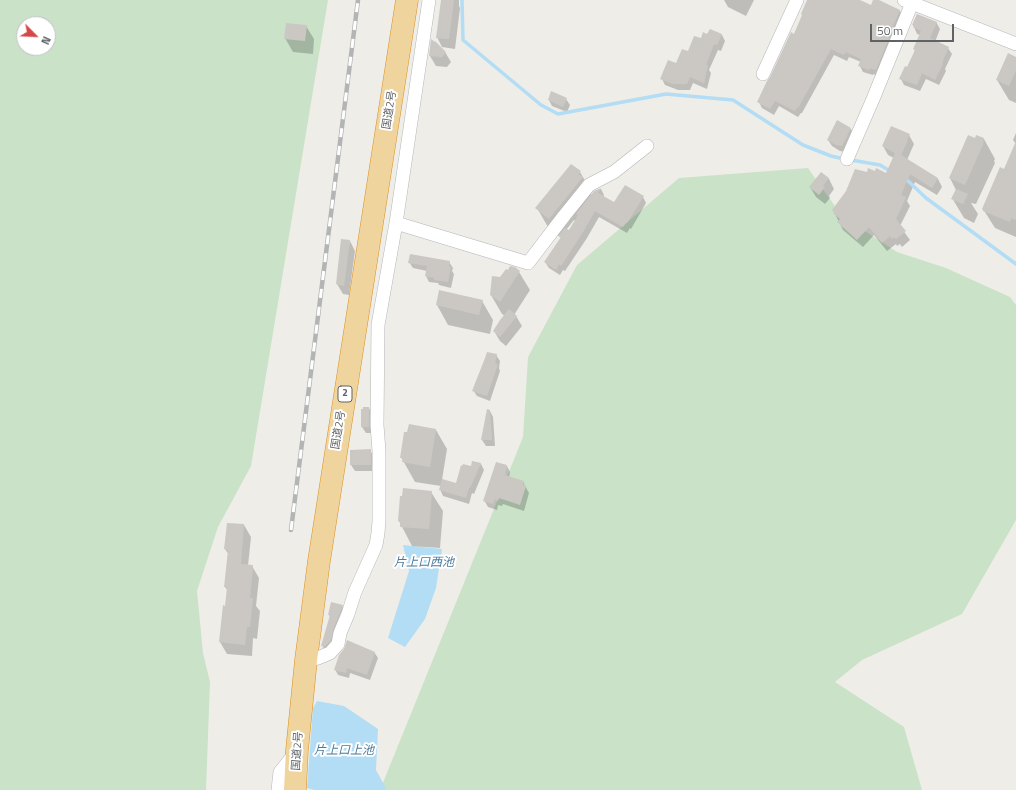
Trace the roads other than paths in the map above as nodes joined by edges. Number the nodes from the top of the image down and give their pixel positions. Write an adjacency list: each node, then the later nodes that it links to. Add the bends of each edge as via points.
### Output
1 (407, 0): 10 (highway, 国道2号 / 2, via 325,518)
2 (429, 0): 9 (street)
3 (797, 0): 6 (street)
4 (908, 2): 5 (street); 8 (street, via 876,91)
5 (1016, 44)
6 (763, 74)
7 (647, 146): 9 (street, via 614,172 588,185 528,263)
8 (846, 159)
9 (396, 223): 10 (street, via 378,325 379,521 376,545 355,592 338,644 330,653)
10 (306, 660): 11 (highway, 国道2号 / 2)
11 (297, 750): 12 (street, via 280,772); 13 (highway, 国道2号 / 2)
12 (278, 790)
13 (295, 790)

